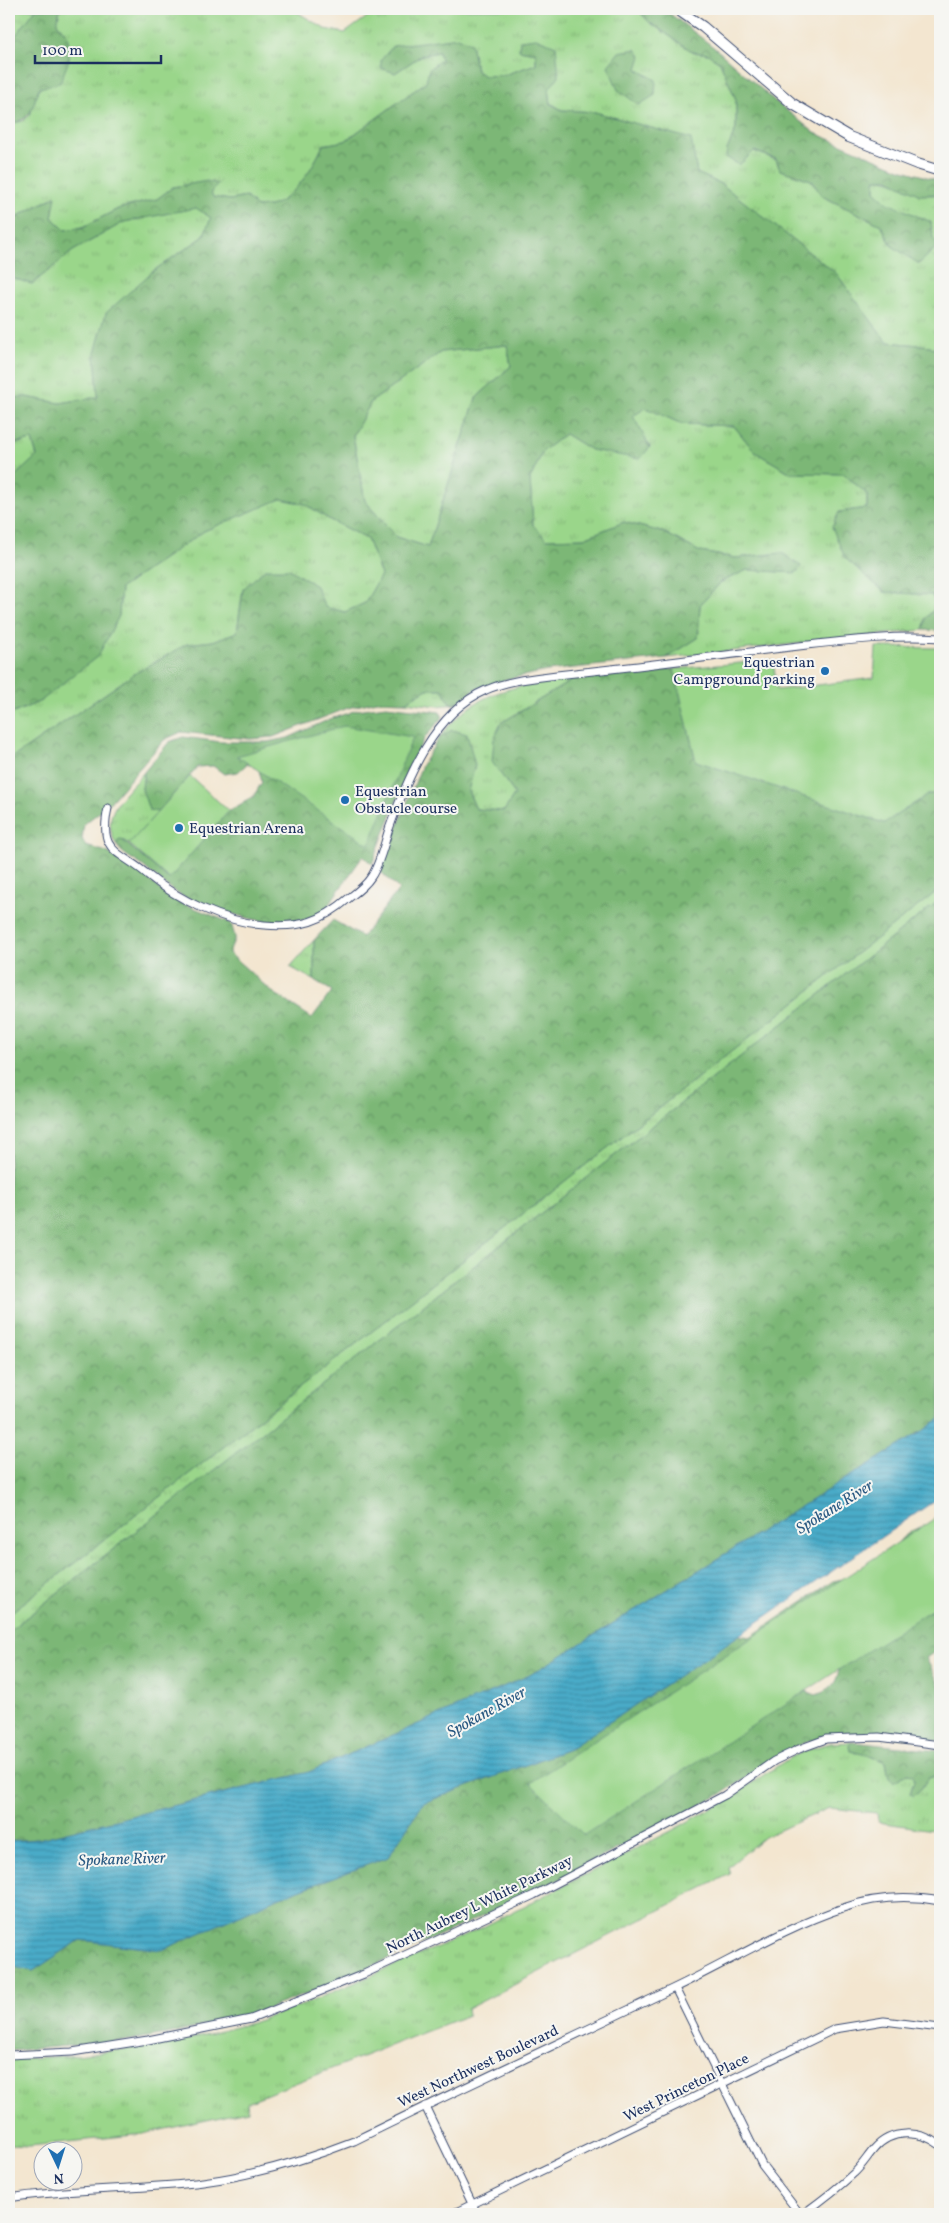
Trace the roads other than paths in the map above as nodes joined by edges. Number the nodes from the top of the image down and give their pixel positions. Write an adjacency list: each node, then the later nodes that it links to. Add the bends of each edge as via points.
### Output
1 (677, 9): 2 (main road, via 703,27 793,104 849,136)
2 (940, 171)
3 (940, 638): 4 (street, via 870,638 535,678 486,690 454,711 419,756 373,875 331,914 315,921 279,926 255,924 184,900 119,856 109,845 104,827)
4 (108, 808)
5 (940, 1745): 9 (street, North Aubrey L White Parkway, via 879,1737 826,1739 799,1749 774,1761 725,1795 534,1895 364,1974 251,2020 72,2052)
6 (940, 1901): 7 (street, West Northwest Boulevard, via 919,1897 881,1899 844,1908 788,1931)
7 (675, 1988): 10 (street); 11 (street, West Northwest Boulevard)
8 (940, 2028): 10 (street, West Princeton Place, via 884,2021 835,2029)
9 (9, 2055)
10 (722, 2085): 14 (street, West Princeton Place); 17 (street, via 762,2165)
11 (425, 2106): 13 (street, West Northwest Boulevard, via 354,2141 262,2172 202,2182); 14 (street)
12 (940, 2145): 17 (street, via 918,2134 888,2138 875,2147 838,2188)
13 (9, 2198)
14 (472, 2204): 15 (street, West Princeton Place); 16 (street)
15 (452, 2214)
16 (477, 2214)
17 (802, 2214)

